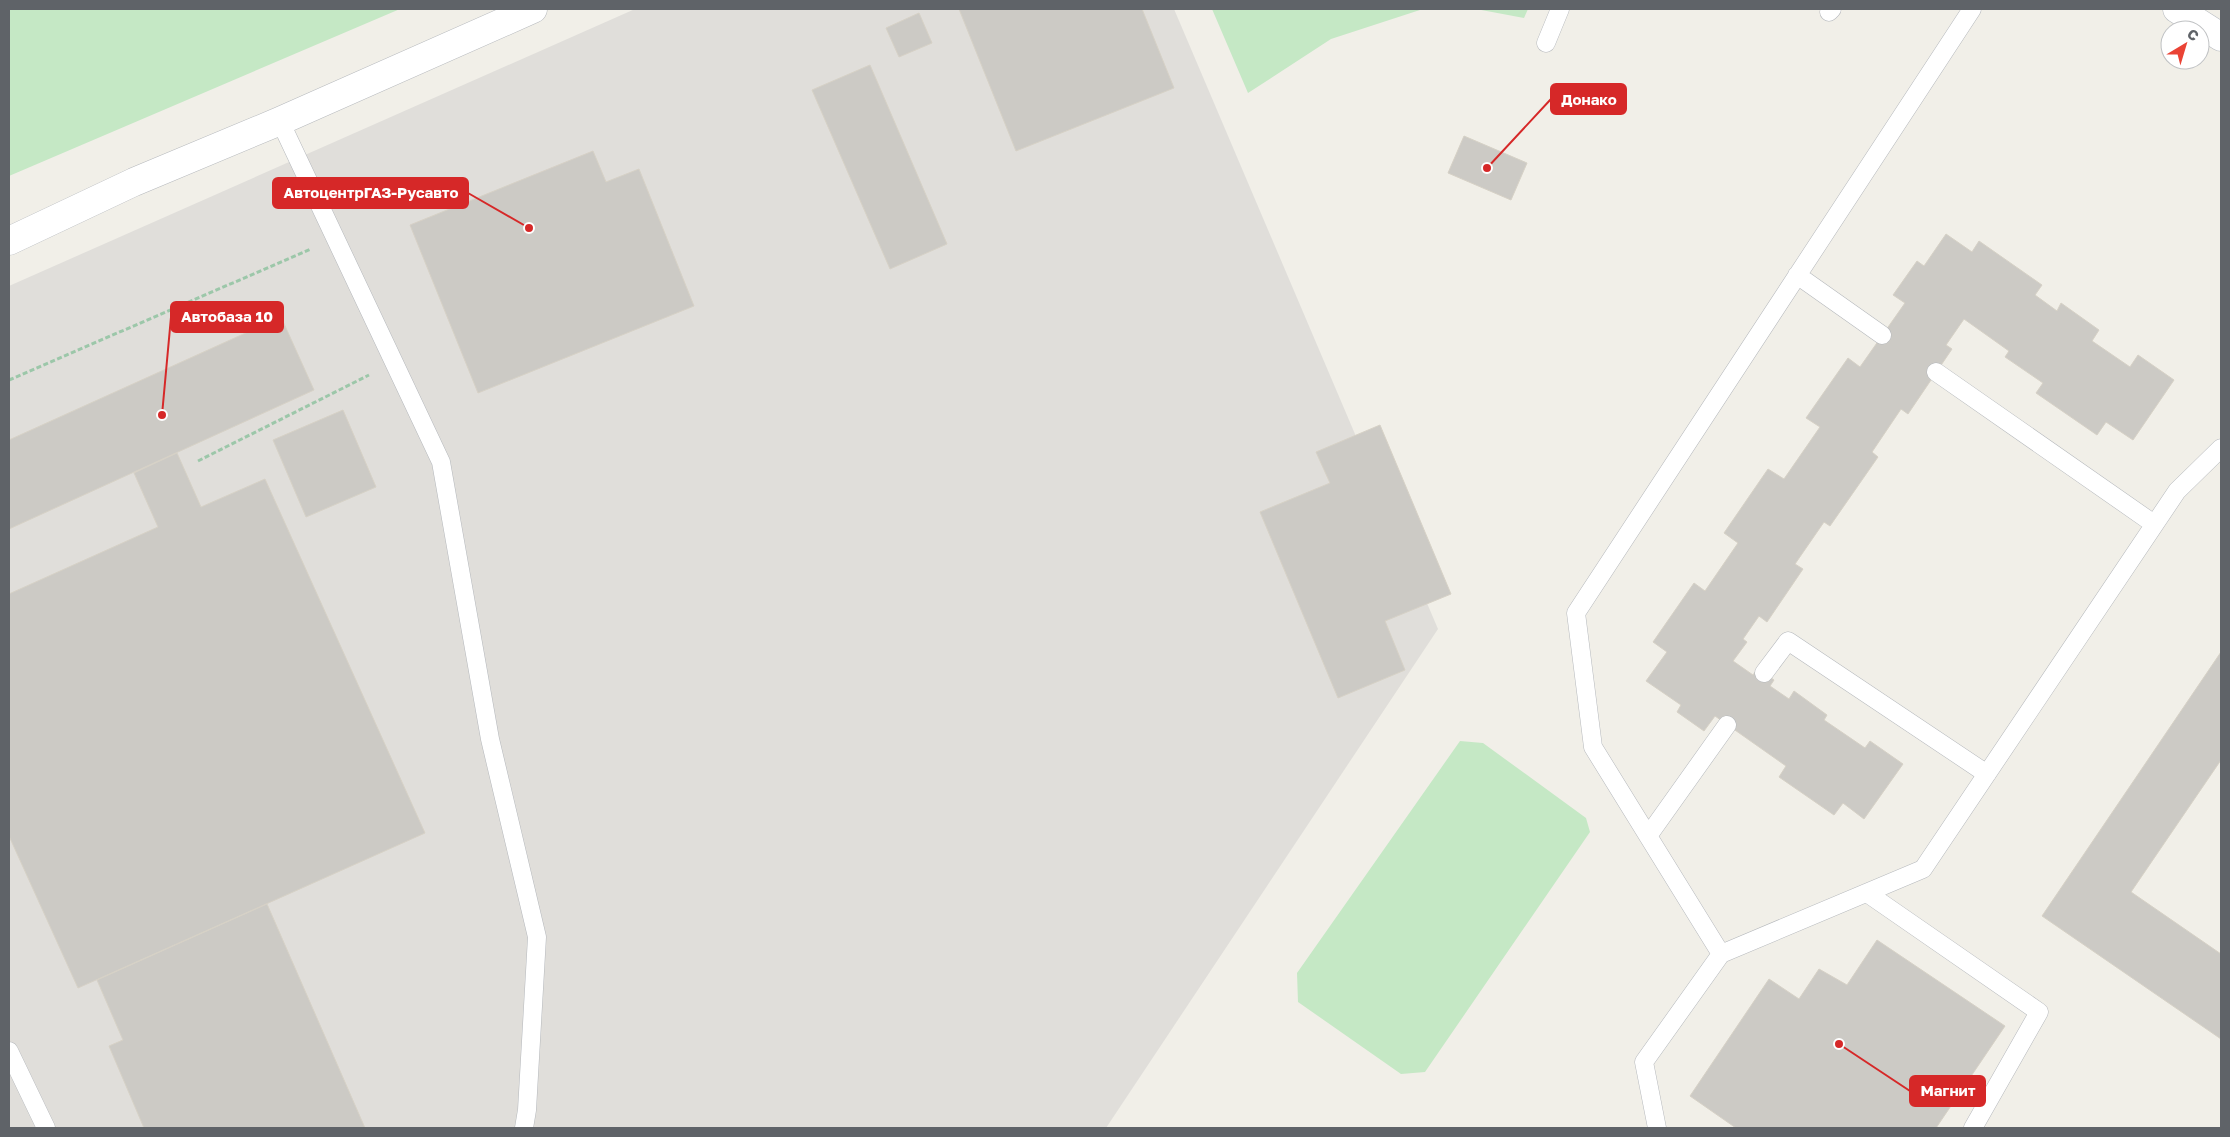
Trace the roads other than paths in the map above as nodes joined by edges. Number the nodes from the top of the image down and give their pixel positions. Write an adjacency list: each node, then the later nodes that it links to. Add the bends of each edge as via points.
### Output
1 (533, 9): 7 (street)
2 (1560, 9): 6 (lane)
3 (1972, 9): 9 (lane)
4 (2177, 9): 5 (street)
5 (2221, 37)
6 (1546, 43)
7 (280, 121): 8 (street, via 134,182); 22 (lane, via 441,462 490,739 538,937)
8 (9, 241)
9 (1797, 275): 10 (lane); 17 (lane, via 1576,613 1593,747)
10 (1882, 335)
11 (1936, 372): 13 (lane)
12 (2221, 448): 13 (lane, via 2177,491)
13 (2154, 524): 16 (lane)
14 (1764, 673): 16 (lane, via 1788,641)
15 (1727, 725): 17 (lane)
16 (1987, 774): 18 (lane, via 1924,869)
17 (1648, 836): 19 (lane)
18 (1867, 893): 19 (lane); 24 (lane, via 2039,1012)
19 (1721, 954): 23 (lane, via 1644,1062)
20 (9, 1051): 21 (lane)
21 (46, 1128)
22 (524, 1128)
23 (1657, 1128)
24 (1973, 1128)

